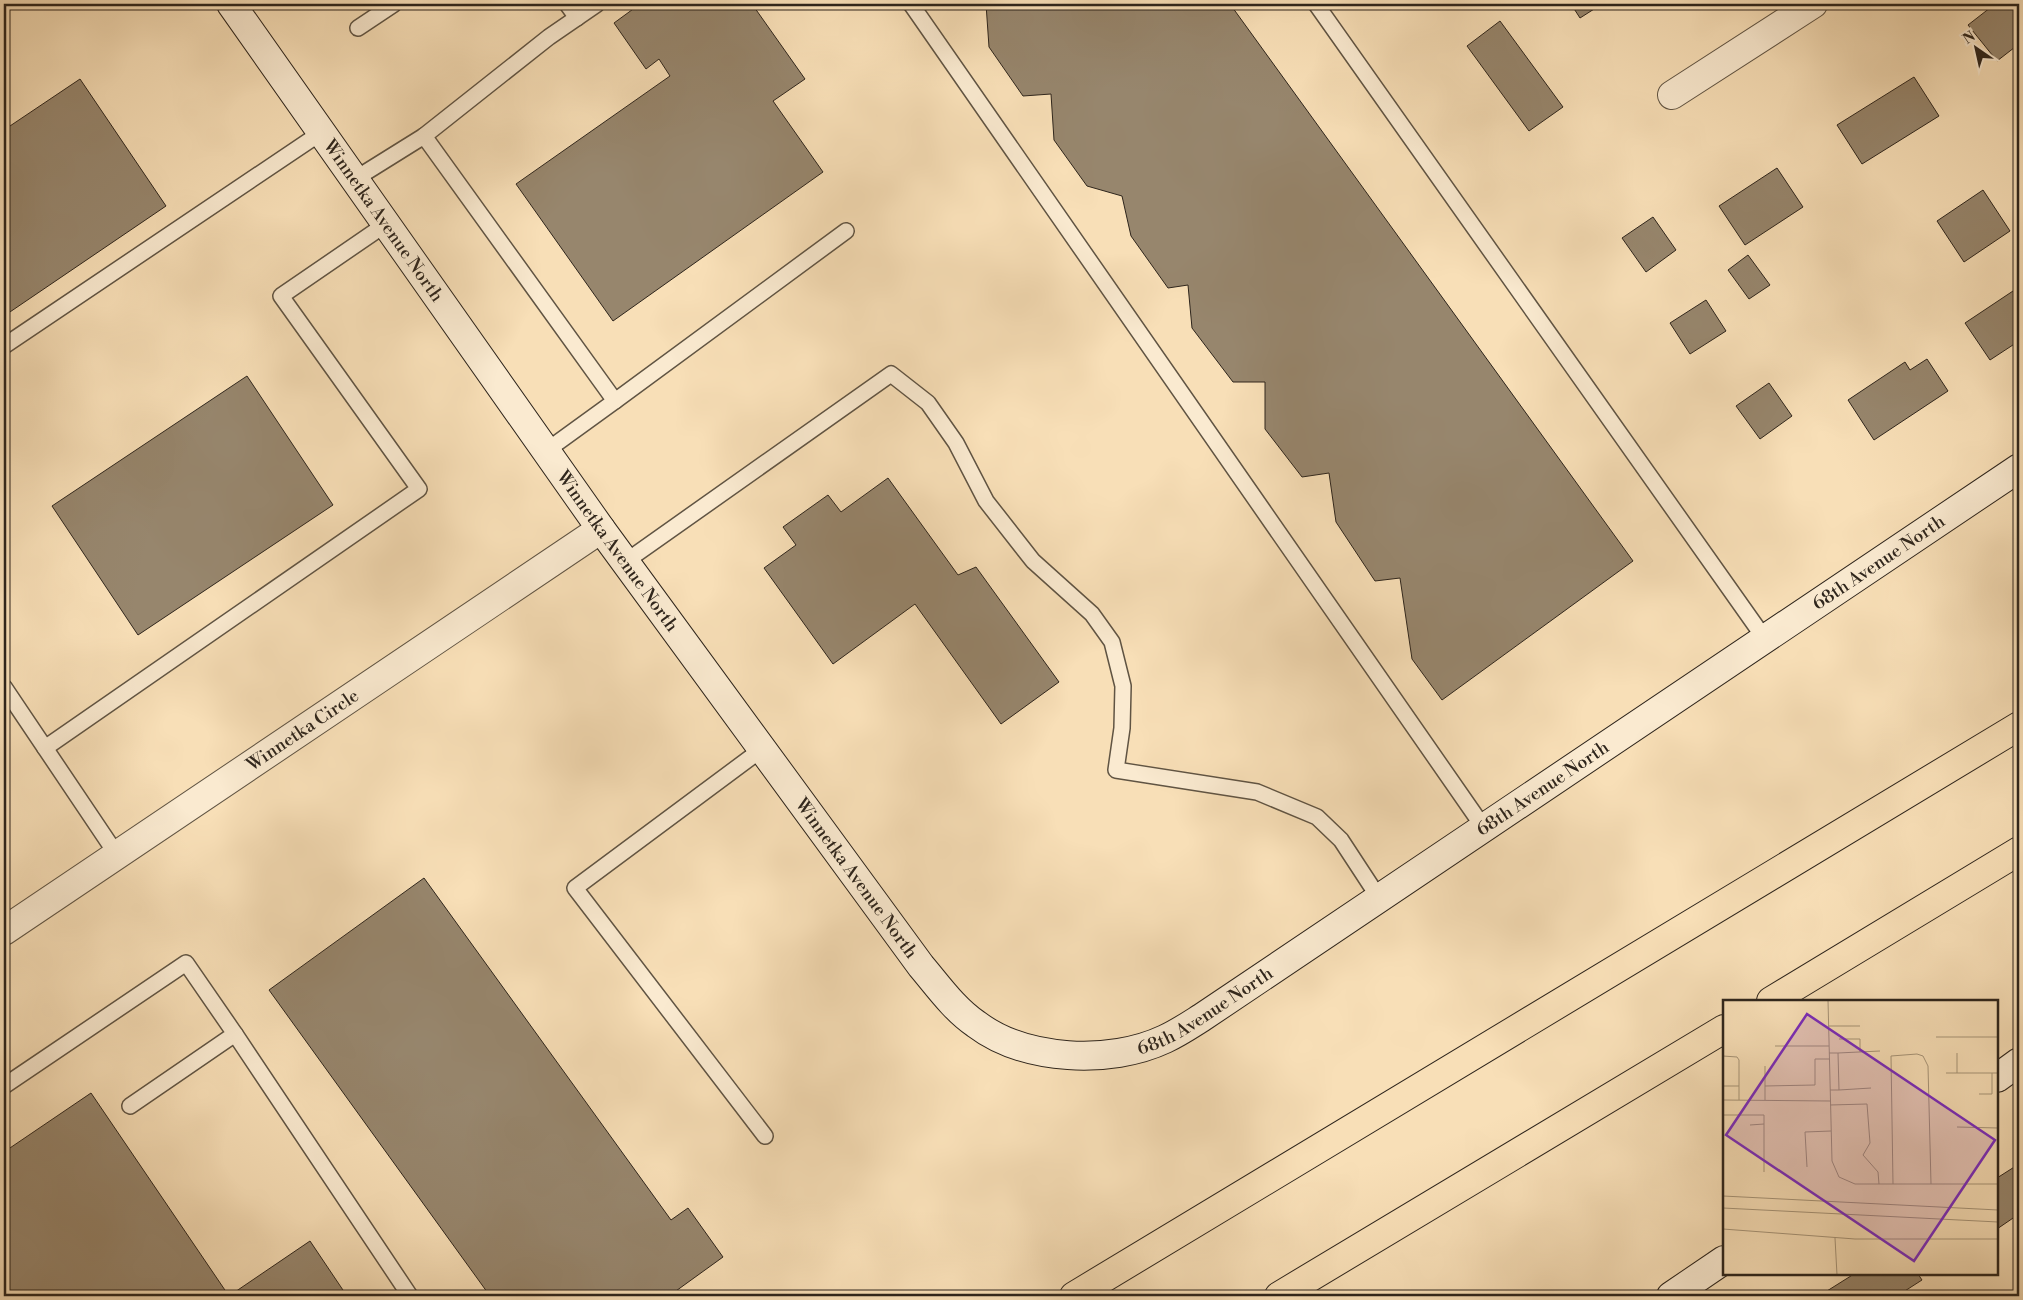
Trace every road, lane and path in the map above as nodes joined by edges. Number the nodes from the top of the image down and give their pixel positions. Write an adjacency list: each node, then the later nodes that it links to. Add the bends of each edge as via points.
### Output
1 (231, 4): 11 (street, Winnetka Avenue North)
2 (394, 4): 9 (lane)
3 (567, 4): 8 (lane)
4 (597, 4): 8 (lane)
5 (911, 4): 27 (lane)
6 (1316, 4): 22 (lane)
7 (1813, 4): 10 (street)
8 (577, 18): 12 (lane)
9 (358, 28)
10 (1672, 95)
11 (322, 132): 13 (street, Winnetka Avenue North); 16 (lane)
12 (424, 136): 13 (lane); 17 (lane)
13 (355, 179): 14 (street, Winnetka Avenue North)
14 (386, 224): 18 (street, Winnetka Avenue North); 25 (lane, via 281,296 418,489)
15 (846, 231): 17 (lane)
16 (4, 346)
17 (615, 401): 18 (lane)
18 (546, 451): 20 (street, Winnetka Avenue North)
19 (2019, 468): 22 (street, 68th Avenue North)
20 (601, 529): 21 (street, Winnetka Avenue North); 29 (street, Winnetka Circle)
21 (625, 562): 26 (street, Winnetka Avenue North); 30 (lane, via 891,374 928,403 956,443 986,501 1033,561 1092,614 1112,642 1123,686 1116,770 1257,792 1317,818 1341,840)
22 (1765, 639): 27 (street, 68th Avenue North)
23 (4, 687): 25 (lane)
24 (2019, 726): 43 (highway)
25 (45, 748): 29 (lane)
26 (762, 749): 35 (street, Winnetka Avenue North, via 946,996 976,1024 1011,1043); 40 (lane, via 575,888)
27 (1484, 828): 30 (street, 68th Avenue North)
28 (2019, 851): 32 (highway)
29 (117, 855): 31 (street, Winnetka Circle)
30 (1379, 898): 35 (street, 68th Avenue North, via 1165,1039 1127,1051 1088,1056)
31 (4, 931)
32 (1772, 1000)
33 (1723, 1030): 44 (highway)
34 (235, 1034): 38 (lane, via 186,963); 39 (lane); 42 (lane)
35 (1047, 1053)
36 (2019, 1062): 37 (street)
37 (1998, 1077)
38 (4, 1086)
39 (130, 1106)
40 (765, 1136)
41 (1723, 1261): 45 (street)
42 (410, 1296)
43 (1074, 1296)
44 (1279, 1296)
45 (1671, 1296)

